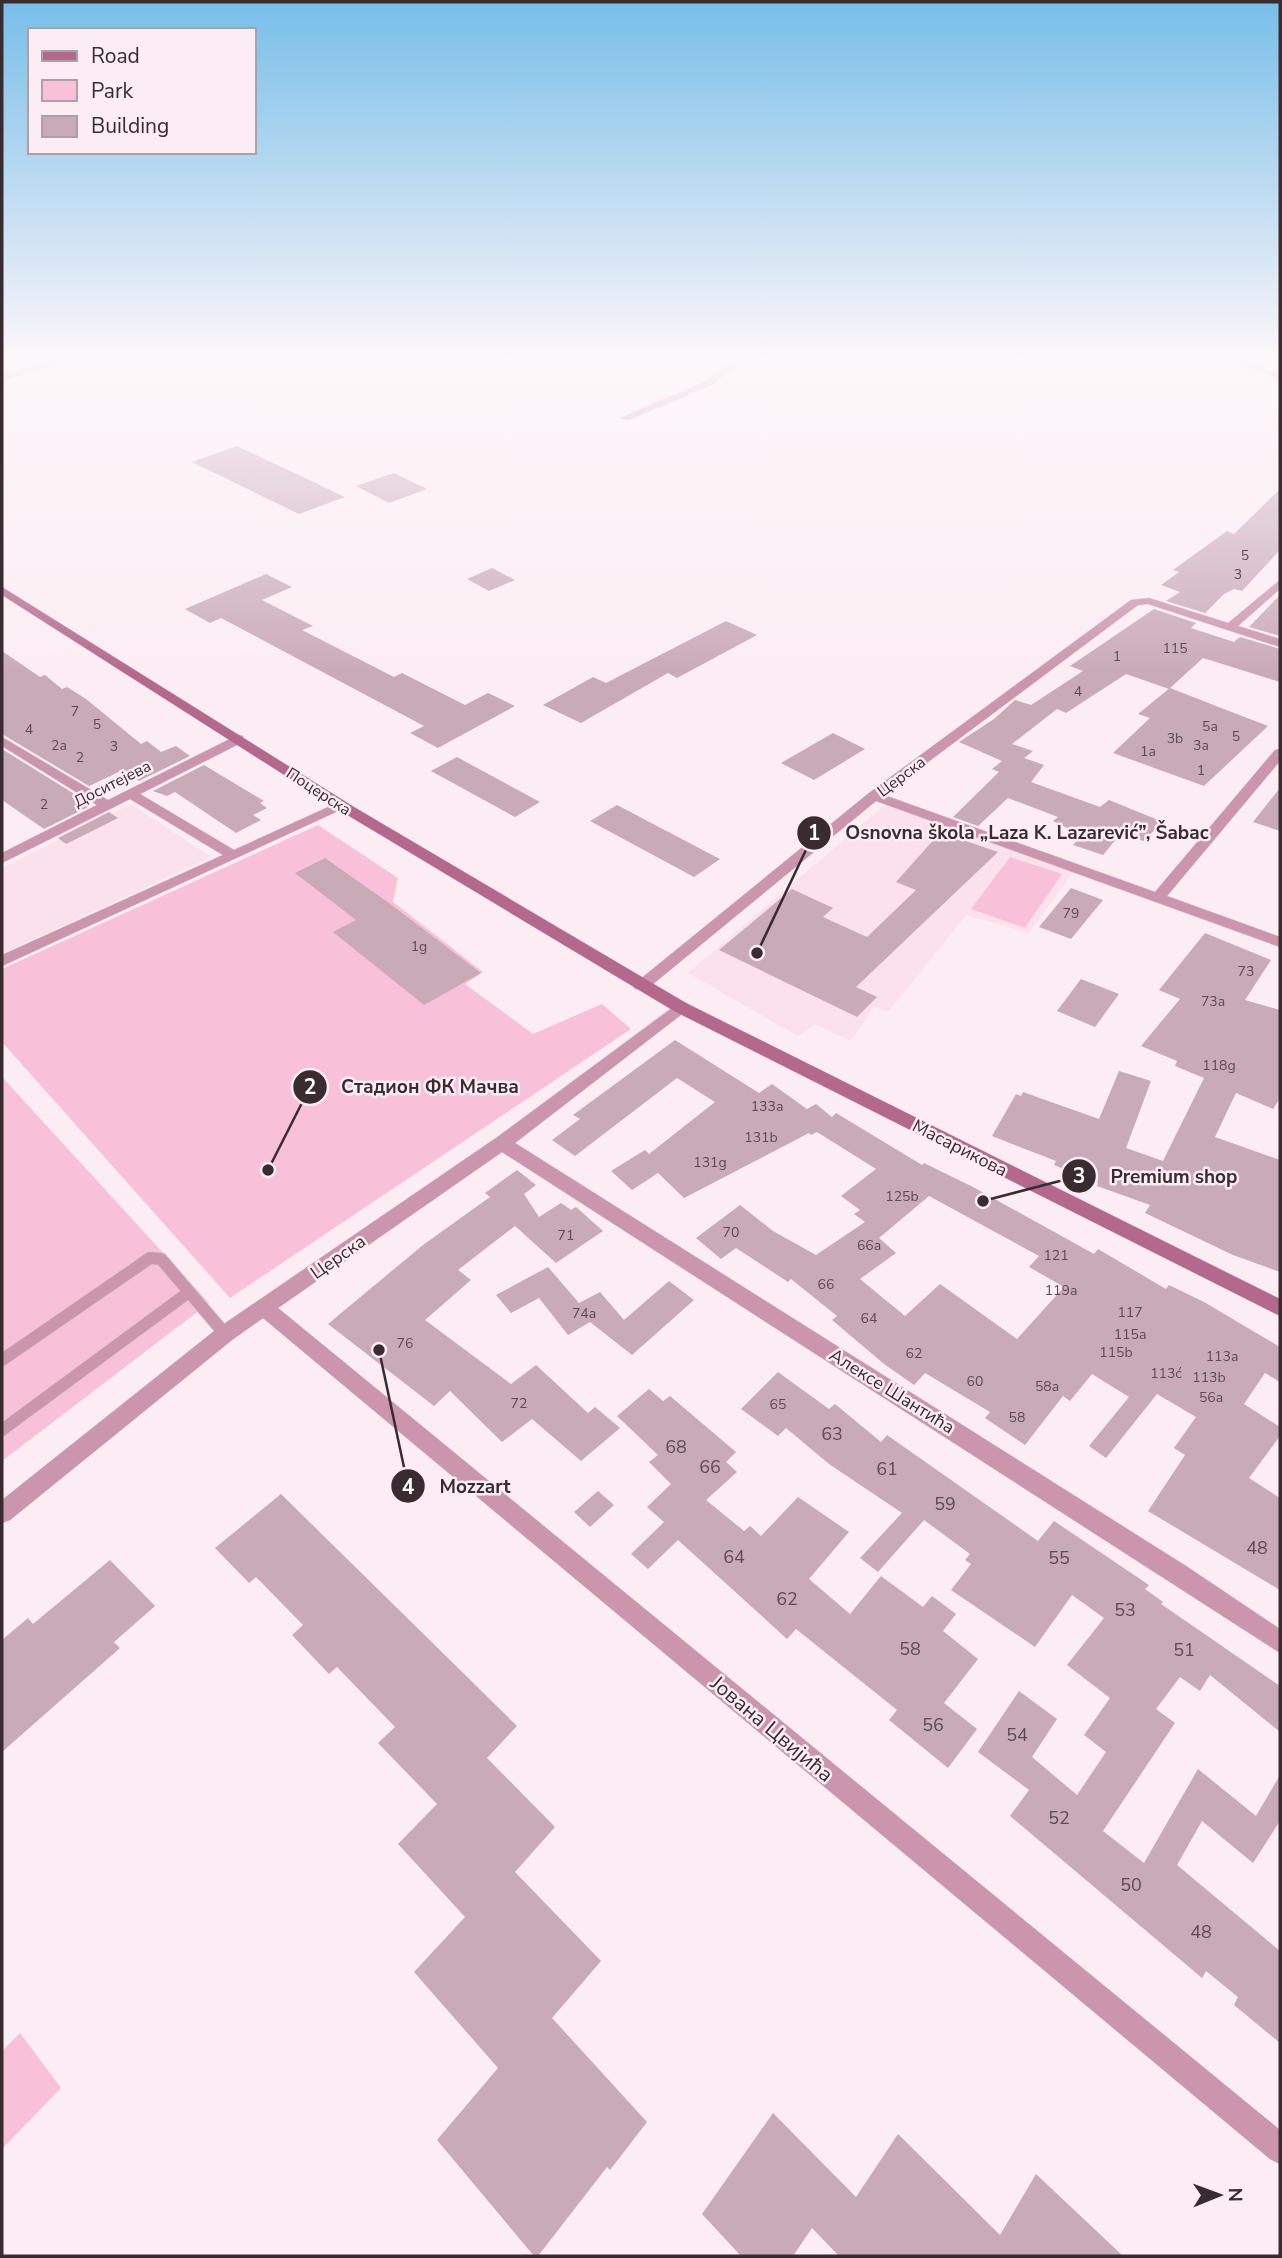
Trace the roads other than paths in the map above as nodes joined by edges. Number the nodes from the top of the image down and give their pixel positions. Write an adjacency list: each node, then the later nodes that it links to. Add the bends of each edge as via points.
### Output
1 (1280, 583): 3 (street)
2 (2, 590): 5 (main road, Поцерска)
3 (1230, 627): 4 (street); 10 (street, Церска, via 1149,601 1135,603)
4 (1280, 643)
5 (239, 739): 9 (street, Доситејева); 12 (main road, Поцерска)
6 (2, 741): 11 (street)
7 (1280, 752): 8 (street)
8 (1275, 768): 15 (street)
9 (129, 793): 11 (street, Доситејева); 13 (street)
10 (874, 796): 15 (street); 18 (street, Церска)
11 (107, 805): 14 (street, Доситејева)
12 (342, 806): 13 (street); 18 (main road, Поцерска)
13 (233, 855): 17 (street)
14 (2, 859)
15 (1158, 897): 16 (street)
16 (1280, 942)
17 (2, 961)
18 (641, 985): 19 (main road, Масарикова)
19 (680, 1007): 20 (street, Церска); 23 (main road, Масарикова)
20 (502, 1143): 22 (street, Церска); 28 (street, Алексе Шантића)
21 (188, 1292): 24 (lane); 25 (lane, via 161,1259 150,1258); 26 (lane)
22 (265, 1308): 24 (street, Церска); 29 (street, Јована Цвијића)
23 (1280, 1308)
24 (225, 1334): 27 (street, Церска)
25 (2, 1360)
26 (2, 1430)
27 (2, 1513)
28 (1280, 1642)
29 (1280, 2149)

